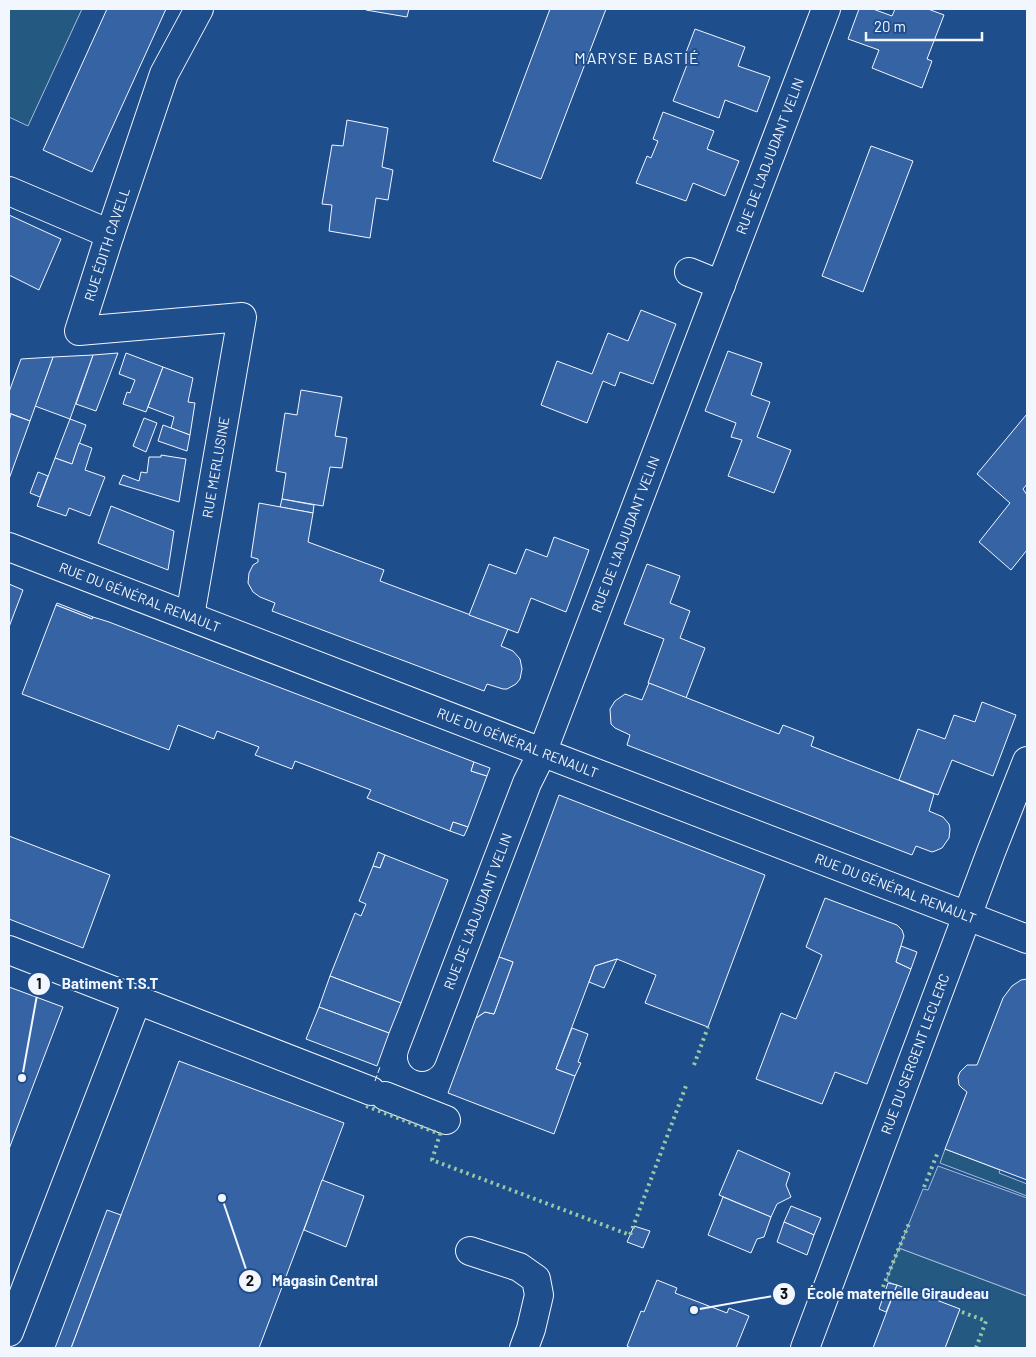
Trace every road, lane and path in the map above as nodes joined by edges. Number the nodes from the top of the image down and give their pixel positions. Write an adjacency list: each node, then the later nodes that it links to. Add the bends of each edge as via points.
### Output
1 (199, 9): 4 (street, RUE ÉDITH CAVELL, via 164,74)
2 (826, 9): 6 (street, RUE DE L'ADJUDANT VELIN)
3 (9, 191): 4 (street)
4 (110, 234): 7 (street, RUE ÉDITH CAVELL, via 79,331)
5 (688, 272): 6 (street)
6 (721, 285): 10 (street, RUE DE L'ADJUDANT VELIN)
7 (242, 317): 9 (street, RUE MERLUSINE)
8 (9, 547): 9 (street, RUE DU GÉNÉRAL RENAULT)
9 (190, 616): 10 (street, RUE DU GÉNÉRAL RENAULT)
10 (542, 753): 12 (street, RUE DU GÉNÉRAL RENAULT); 16 (street, RUE DE L'ADJUDANT VELIN, via 527,783)
11 (1027, 760): 12 (street, RUE DU SERGENT LECLERC)
12 (967, 916): 13 (street, RUE DU GÉNÉRAL RENAULT); 21 (street, RUE DU SERGENT LECLERC)
13 (1027, 939)
14 (9, 950): 15 (street)
15 (137, 1000): 17 (street); 19 (street)
16 (422, 1057)
17 (446, 1120)
18 (470, 1251): 20 (street, via 519,1267 536,1279 540,1295)
19 (9, 1332)
20 (524, 1348)
21 (805, 1348)

